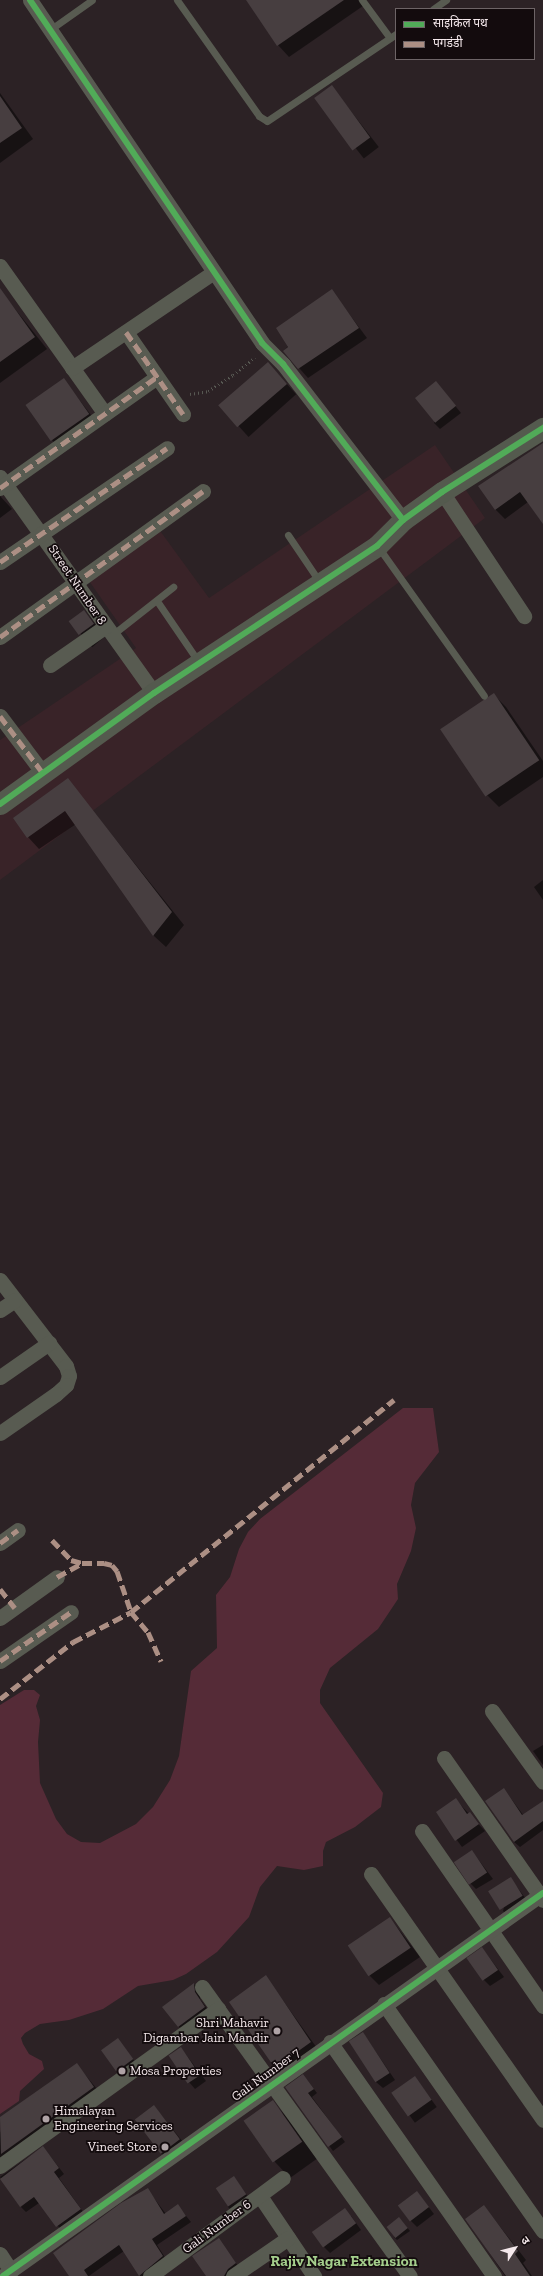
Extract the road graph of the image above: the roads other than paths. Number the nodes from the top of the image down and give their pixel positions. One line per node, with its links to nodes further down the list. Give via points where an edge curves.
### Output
1 (30, 0): 7 (street)
2 (92, 0): 7 (lane)
3 (177, 0): 8 (lane, via 259,116 267,121)
4 (362, 0): 8 (lane)
5 (446, 0): 6 (lane)
6 (434, 8)
7 (50, 29): 10 (street)
8 (393, 36)
9 (0, 266): 12 (street)
10 (214, 272): 11 (street); 21 (street, via 262,343 283,364)
11 (126, 332): 12 (street); 13 (street)
12 (72, 368): 14 (street)
13 (157, 377): 14 (street); 15 (street)
14 (105, 414): 18 (street)
15 (183, 414)
16 (543, 428): 20 (street)
17 (167, 448): 22 (street, via 101,495)
18 (2, 483): 22 (street, Street Number 8)
19 (203, 490): 26 (street)
20 (442, 492): 21 (street); 30 (street)
21 (403, 520): 24 (street)
22 (41, 533): 25 (street); 26 (street, Street Number 8)
23 (288, 535): 27 (lane)
24 (377, 546): 27 (street); 36 (lane)
25 (0, 562)
26 (75, 582): 31 (street, Street Number 8); 32 (street)
27 (321, 583): 33 (street)
28 (173, 587): 29 (lane)
29 (157, 601): 31 (lane); 33 (lane)
30 (524, 616)
31 (109, 631): 34 (street); 35 (street, Street Number 8)
32 (0, 637)
33 (199, 663): 35 (street)
34 (50, 666)
35 (154, 693): 38 (street)
36 (484, 696)
37 (0, 716): 38 (street)
38 (43, 773): 39 (street)
39 (0, 804)
40 (0, 1280): 41 (street)
41 (15, 1300): 42 (street); 43 (street)
42 (0, 1310)
43 (49, 1343): 44 (street); 45 (street, via 66,1366 69,1376 66,1385)
44 (0, 1377)
45 (0, 1433)
46 (18, 1530): 47 (street)
47 (0, 1543)
48 (57, 1577): 50 (street)
49 (71, 1612): 51 (street)
50 (0, 1618)
51 (0, 1661)
52 (492, 1711): 54 (street)
53 (444, 1758): 57 (street)
54 (543, 1782)
55 (422, 1831): 58 (street)
56 (371, 1874): 59 (street)
57 (542, 1896): 58 (street, Gali Number 7)
58 (489, 1931): 59 (street, Gali Number 7); 62 (street)
59 (437, 1967): 61 (street, Gali Number 7); 66 (street)
60 (202, 1987): 63 (street)
61 (384, 2004): 64 (street, Gali Number 7); 70 (street)
62 (543, 2006)
63 (218, 2009): 65 (street); 67 (street)
64 (330, 2042): 65 (street, Gali Number 7); 78 (street)
65 (273, 2084): 73 (street, Gali Number 7); 77 (street)
66 (543, 2120)
67 (0, 2166)
68 (283, 2178): 69 (street, Gali Number 6)
69 (260, 2196): 71 (street); 74 (street, Gali Number 6)
70 (543, 2231)
71 (288, 2238): 75 (street); 76 (street)
72 (0, 2254): 73 (street)
73 (7, 2273)
74 (150, 2276)
75 (233, 2276)
76 (314, 2276)
77 (410, 2276)
78 (494, 2276)

